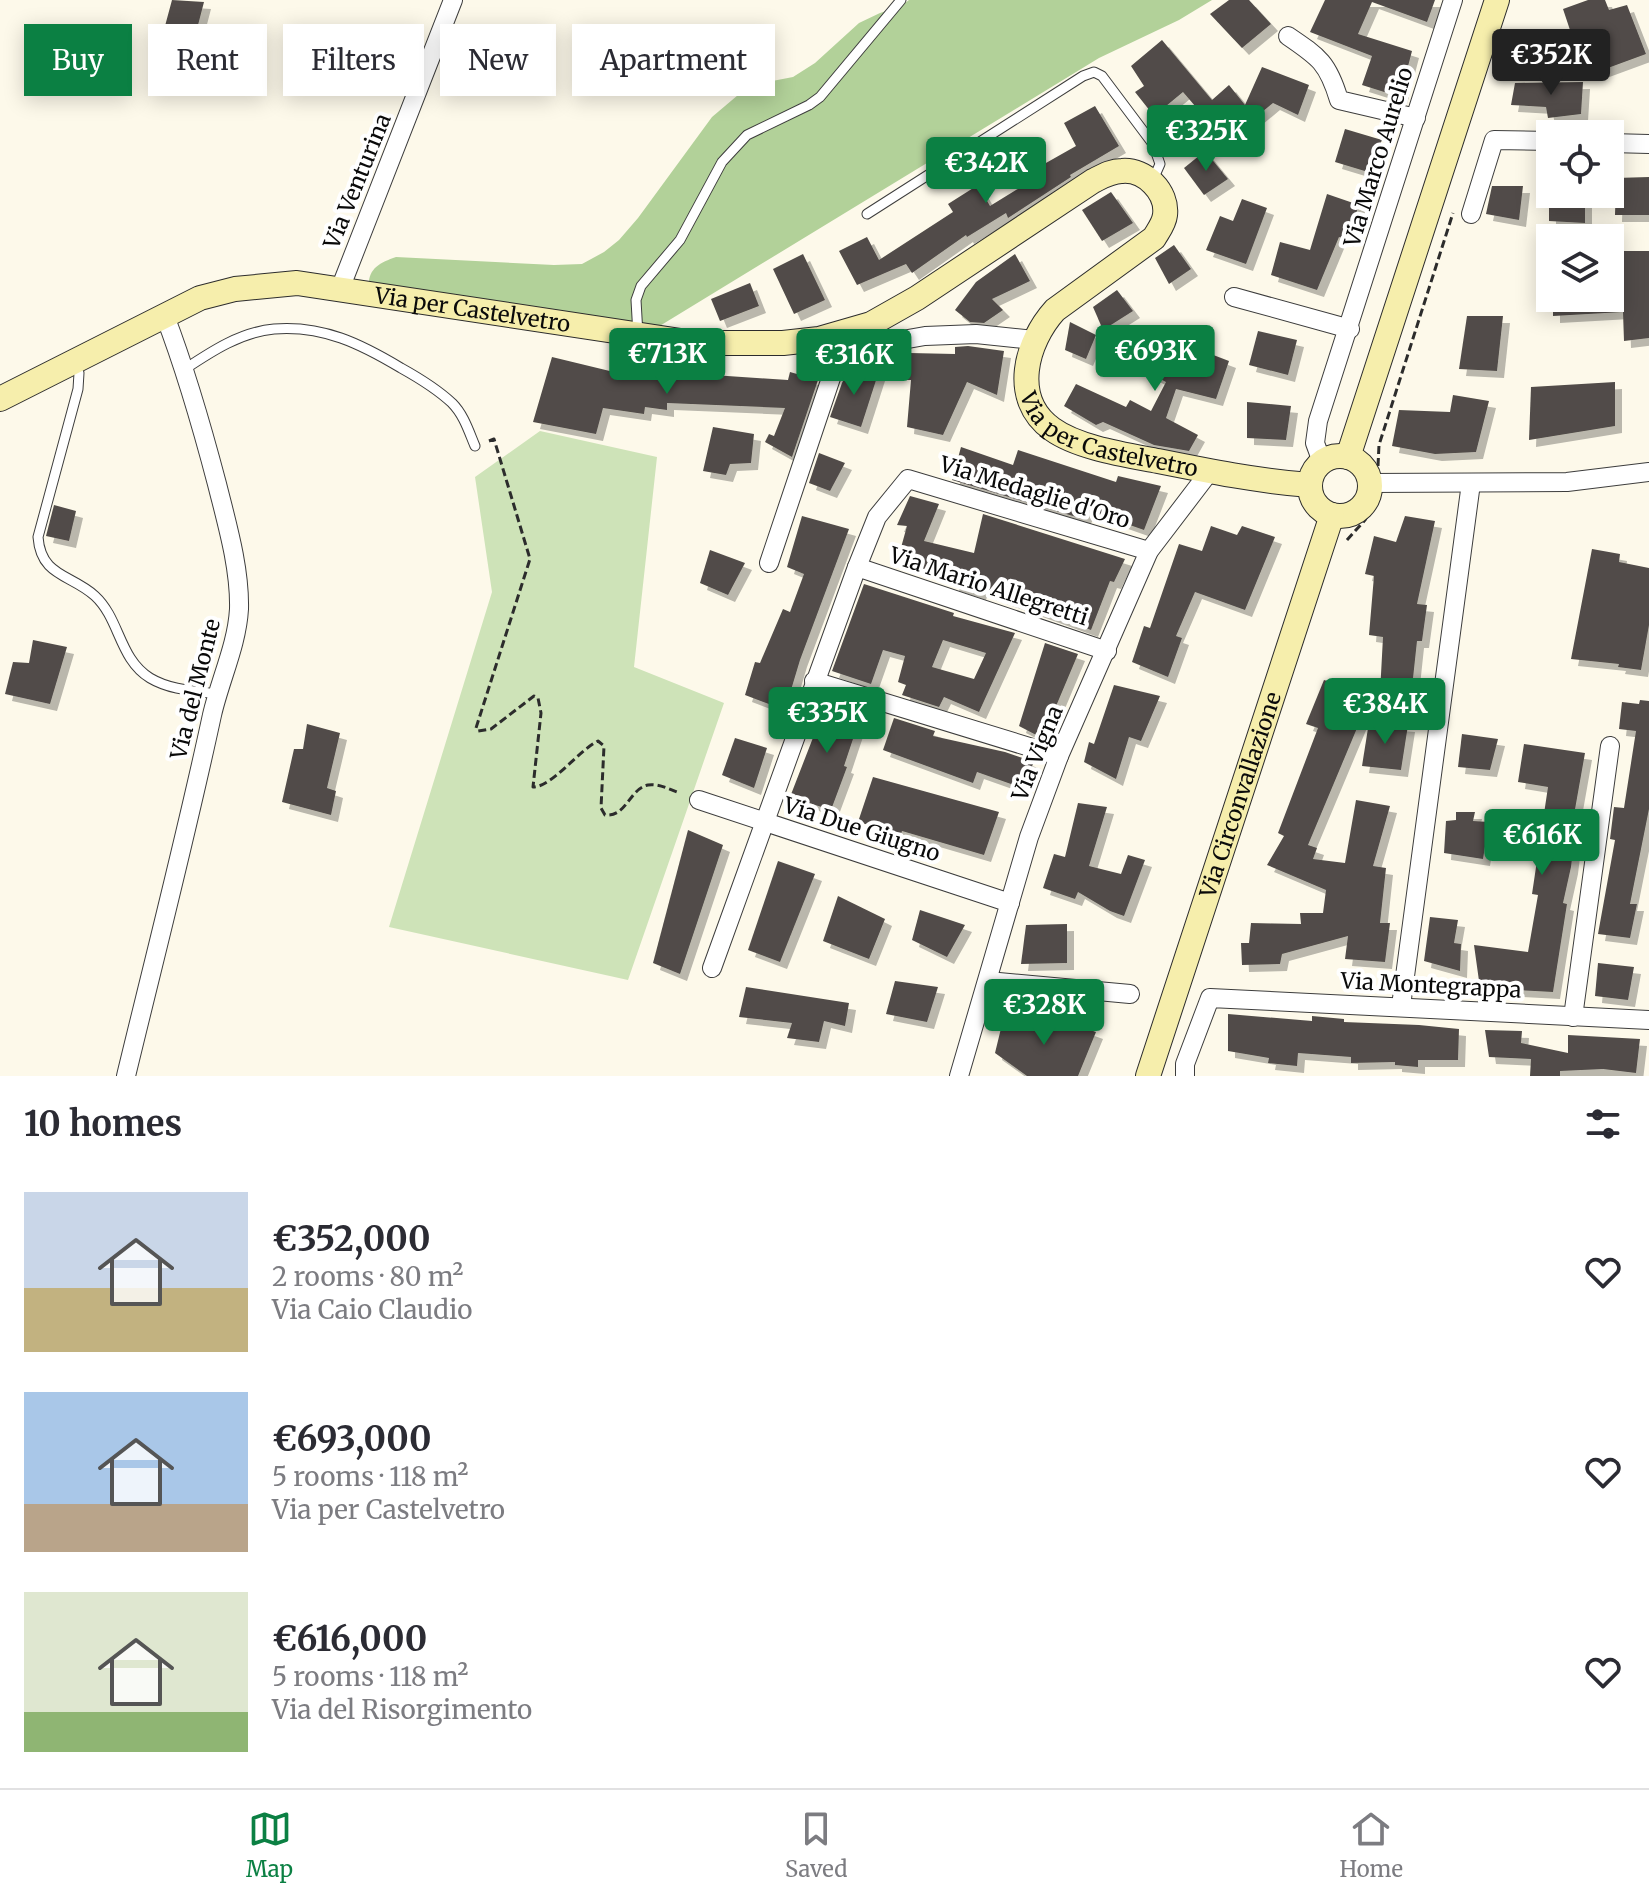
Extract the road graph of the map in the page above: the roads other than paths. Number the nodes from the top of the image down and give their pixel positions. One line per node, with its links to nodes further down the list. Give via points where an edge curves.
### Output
1 (453, 0): 13 (street, Via Venturina)
2 (901, 0): 17 (lane, via 820,97 747,135 722,162 680,240 641,286 636,300)
3 (1453, 0): 6 (street, Via Marco Aurelio)
4 (1497, 0): 23 (street)
5 (1288, 36): 6 (street, via 1318,56 1332,75 1339,100)
6 (1416, 118): 16 (street, Via Marco Aurelio)
7 (1536, 141): 11 (street, via 1494,140)
8 (1624, 143): 9 (street)
9 (1649, 144)
10 (1152, 182): 12 (lane, via 1160,164 1153,144 1094,72); 17 (street, Via per Castelvetro, via 1125,170 1093,181 871,324 783,343 694,343); 18 (street, Via per Castelvetro, via 1165,214 1154,238 1055,310)
11 (1463, 211)
12 (867, 214)
13 (340, 289): 15 (street, Via per Castelvetro, via 297,283 235,289 200,298); 17 (street, Via per Castelvetro)
14 (1234, 297): 16 (street)
15 (165, 316): 19 (street, Via per Castelvetro); 20 (street, Via del Monte)
16 (1350, 329): 24 (street, Via Marco Aurelio, via 1318,421 1315,443)
17 (638, 335)
18 (1034, 340): 25 (street, Via per Castelvetro, via 1026,365 1027,387 1041,419 1054,431 1116,452); 32 (street, via 976,334 907,338 837,367)
19 (74, 361): 21 (street, Via per Castelvetro); 36 (lane, via 80,379 38,537 42,555 52,570 97,597 138,669 168,686)
20 (185, 369): 22 (lane, via 218,347 273,329 338,335 430,385 454,405); 36 (street, Via del Monte, via 227,522 238,585 234,638)
21 (0, 399)
22 (475, 446)
23 (1348, 457): 24 (street); 27 (street)
24 (1322, 462): 29 (street)
25 (1210, 471): 29 (street, Via per Castelvetro); 31 (street, Via Vigna)
26 (1649, 472): 28 (street, via 1567,482)
27 (1374, 478): 28 (street); 30 (street, via 1359,509)
28 (1471, 483): 45 (street)
29 (1310, 485): 30 (street, via 1315,504)
30 (1332, 515): 50 (street, Via Circonvallazione)
31 (1149, 551): 33 (street, Via Medaglie d'Oro, via 908,479 877,517); 34 (street, Via Vigna)
32 (769, 563)
33 (857, 567): 34 (street, Via Mario Allegretti); 35 (street)
34 (1107, 651): 38 (street, Via Vigna)
35 (814, 681): 38 (street); 40 (street)
36 (217, 694): 48 (street, Via del Monte)
37 (1610, 746): 46 (street)
38 (1059, 756): 41 (street, Via Vigna)
39 (699, 800): 40 (street, Via Due Giugno)
40 (763, 821): 41 (street, Via Due Giugno); 42 (street)
41 (1010, 903): 43 (street, Via Vigna)
42 (712, 968)
43 (988, 981): 44 (street); 49 (street, Via Vigna)
44 (1130, 994)
45 (1401, 1006): 46 (street, Via Montegrappa); 51 (street, Via Montegrappa, via 1210,998)
46 (1573, 1017): 47 (street, Via Montegrappa)
47 (1649, 1020)
48 (126, 1076)
49 (959, 1076)
50 (1148, 1076)
51 (1185, 1076)

